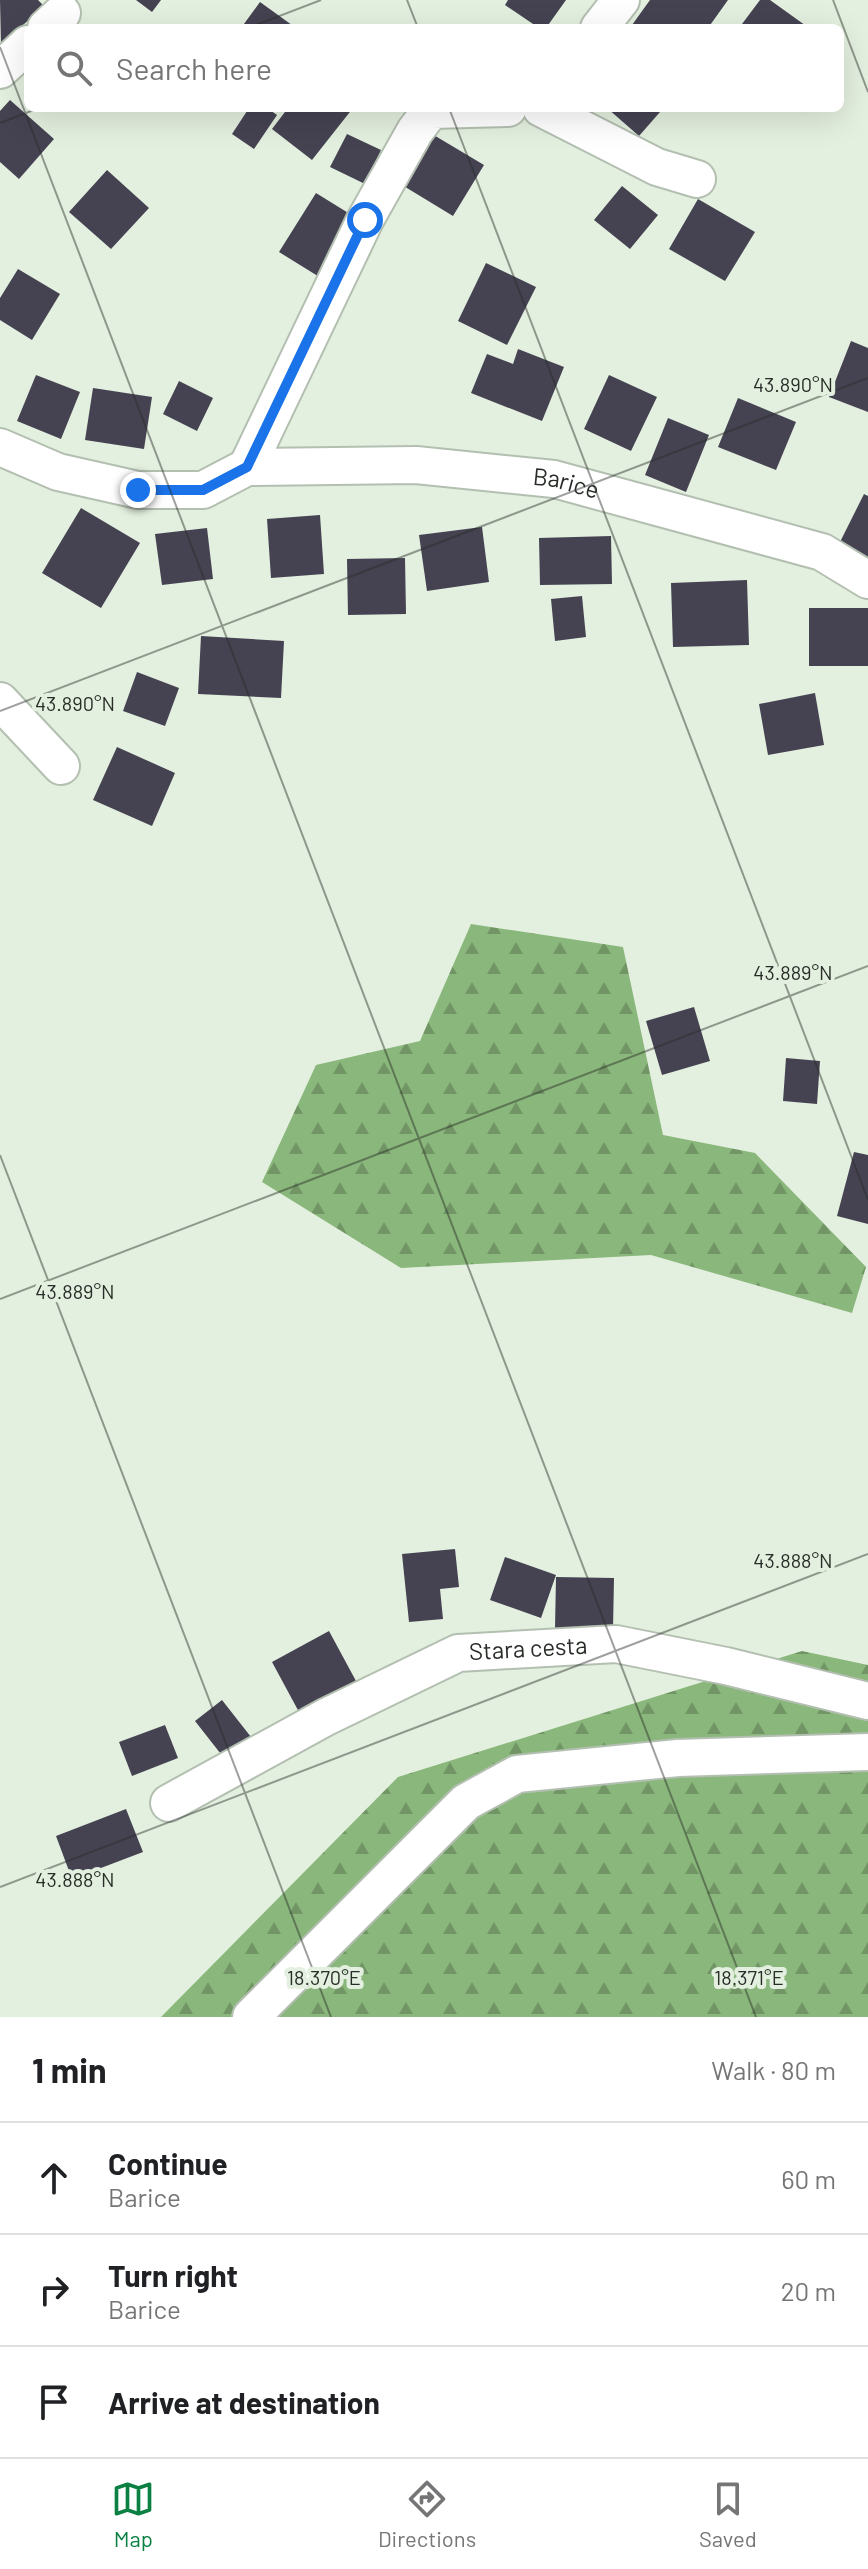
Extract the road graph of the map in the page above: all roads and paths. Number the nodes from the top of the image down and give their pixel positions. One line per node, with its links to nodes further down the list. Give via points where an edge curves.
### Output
1 (621, 0): 2 (street)
2 (602, 24)
3 (24, 48): 4 (street)
4 (0, 70)
5 (429, 112): 9 (street, via 365,220)
6 (549, 112): 7 (street, via 657,167)
7 (697, 179)
8 (0, 447): 9 (street, Barice, via 58,472 138,490 203,490)
9 (247, 467): 10 (street, Barice, via 416,465 554,479 822,552)
10 (868, 580)
11 (0, 701): 12 (street)
12 (61, 766)
13 (868, 1701): 15 (street, Stara cesta, via 616,1644 458,1653 326,1717)
14 (868, 1752): 16 (street, via 678,1758 517,1774 466,1802)
15 (169, 1803)
16 (251, 2017)

